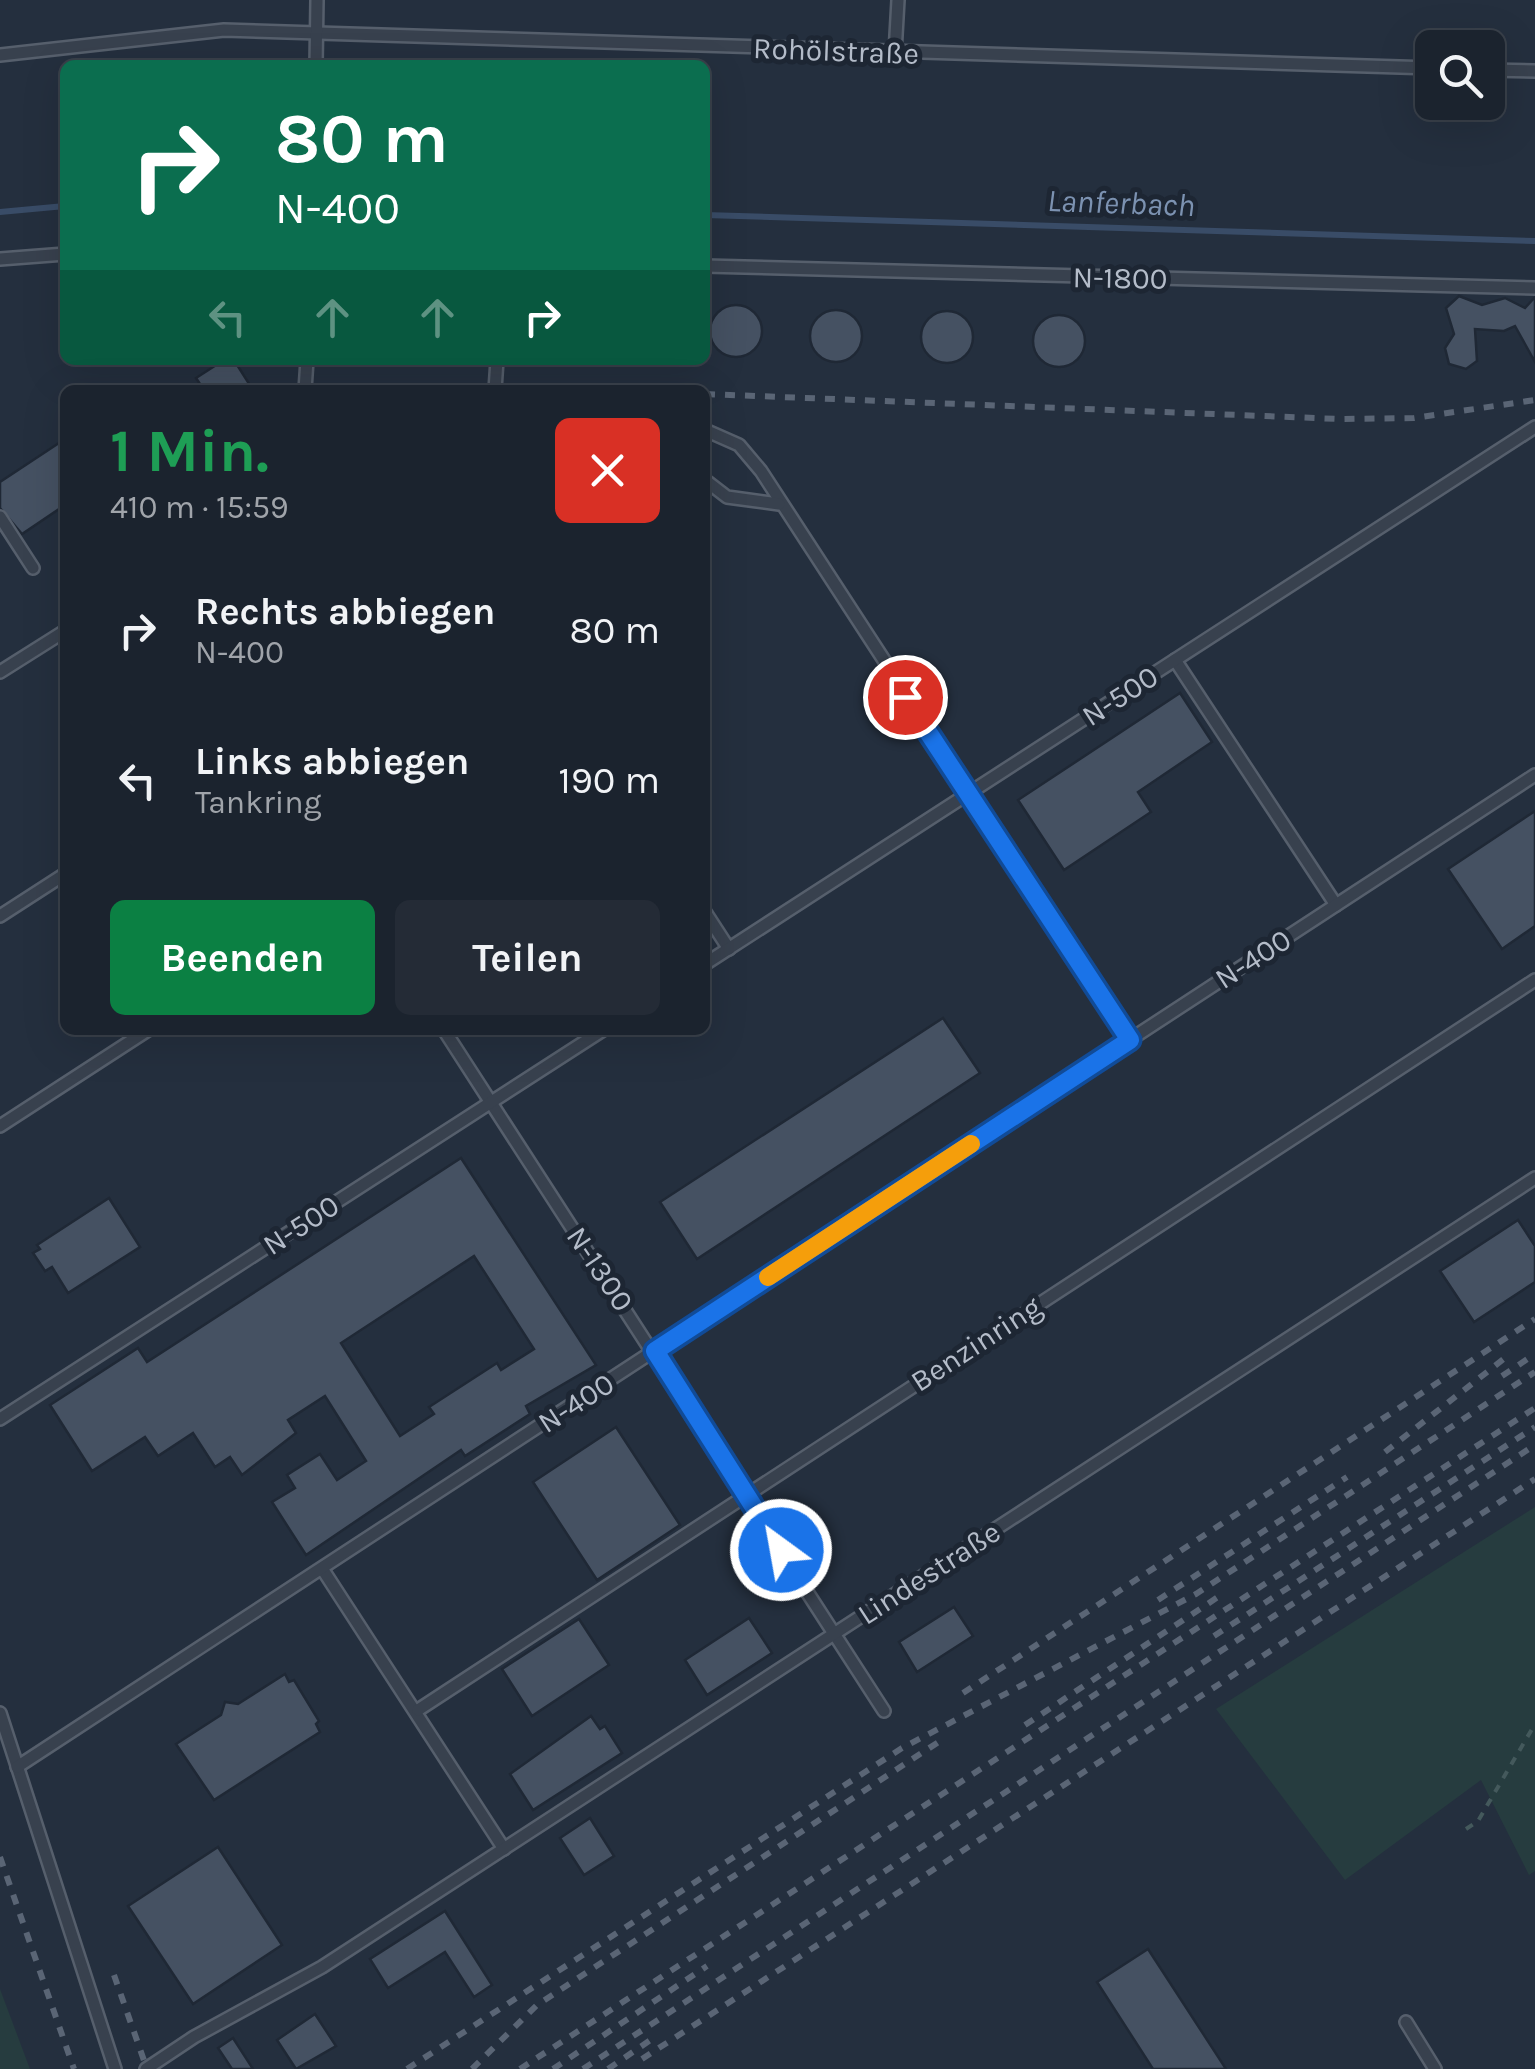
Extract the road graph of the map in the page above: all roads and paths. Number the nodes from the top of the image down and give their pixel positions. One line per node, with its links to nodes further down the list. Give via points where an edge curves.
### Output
1 (317, 0): 3 (lane)
2 (898, 0): 4 (lane)
3 (316, 34): 4 (lane, Rohölstraße); 5 (lane, Rohölstraße, via 224,30); 6 (lane)
4 (896, 53): 7 (lane, Rohölstraße)
5 (0, 55)
6 (316, 60)
7 (1415, 68)
8 (1505, 70): 9 (lane)
9 (1535, 71)
10 (60, 254): 11 (lane)
11 (0, 259)
12 (710, 266): 13 (lane, N-1800)
13 (1535, 288)
14 (1535, 428): 21 (lane, N-500)
15 (710, 432): 17 (lane, via 739,444)
16 (710, 484): 17 (lane, via 727,496)
17 (779, 504): 24 (lane)
18 (0, 517): 19 (lane)
19 (33, 568)
20 (60, 633): 22 (lane)
21 (1175, 660): 24 (lane, N-500); 26 (lane)
22 (0, 672)
23 (1535, 775): 26 (lane, N-400)
24 (968, 794): 29 (lane, N-500); 35 (lane)
25 (60, 877): 27 (lane)
26 (1336, 905): 35 (lane, N-400)
27 (0, 916)
28 (710, 920): 29 (lane)
29 (728, 949): 30 (lane, N-500)
30 (710, 961)
31 (1535, 980): 42 (lane, Benzinring)
32 (140, 1035): 38 (lane)
33 (447, 1035): 36 (lane, N-1300)
34 (594, 1035): 36 (lane, N-500)
35 (1130, 1040): 40 (lane, N-400)
36 (490, 1102): 40 (lane, N-1300); 41 (lane, N-500)
37 (0, 1105): 38 (lane)
38 (5, 1123)
39 (1535, 1178): 44 (lane, Lindestraße)
40 (655, 1351): 42 (lane, N-1300); 43 (lane, N-400)
41 (0, 1419)
42 (746, 1494): 44 (lane, N-1300); 45 (lane, Benzinring)
43 (324, 1570): 45 (lane); 49 (lane, N-400)
44 (835, 1635): 46 (lane, N-1300); 51 (lane, Lindestraße)
45 (418, 1710): 51 (lane)
46 (884, 1711)
47 (0, 1713): 49 (lane)
48 (1535, 1724): 50 (path, via 1478,1821)
49 (17, 1767): 53 (lane)
50 (1466, 1829)
51 (504, 1849): 54 (lane, Lindestraße, via 322,1967)
52 (1406, 2022): 55 (lane)
53 (115, 2069)
54 (146, 2069)
55 (1435, 2069)

